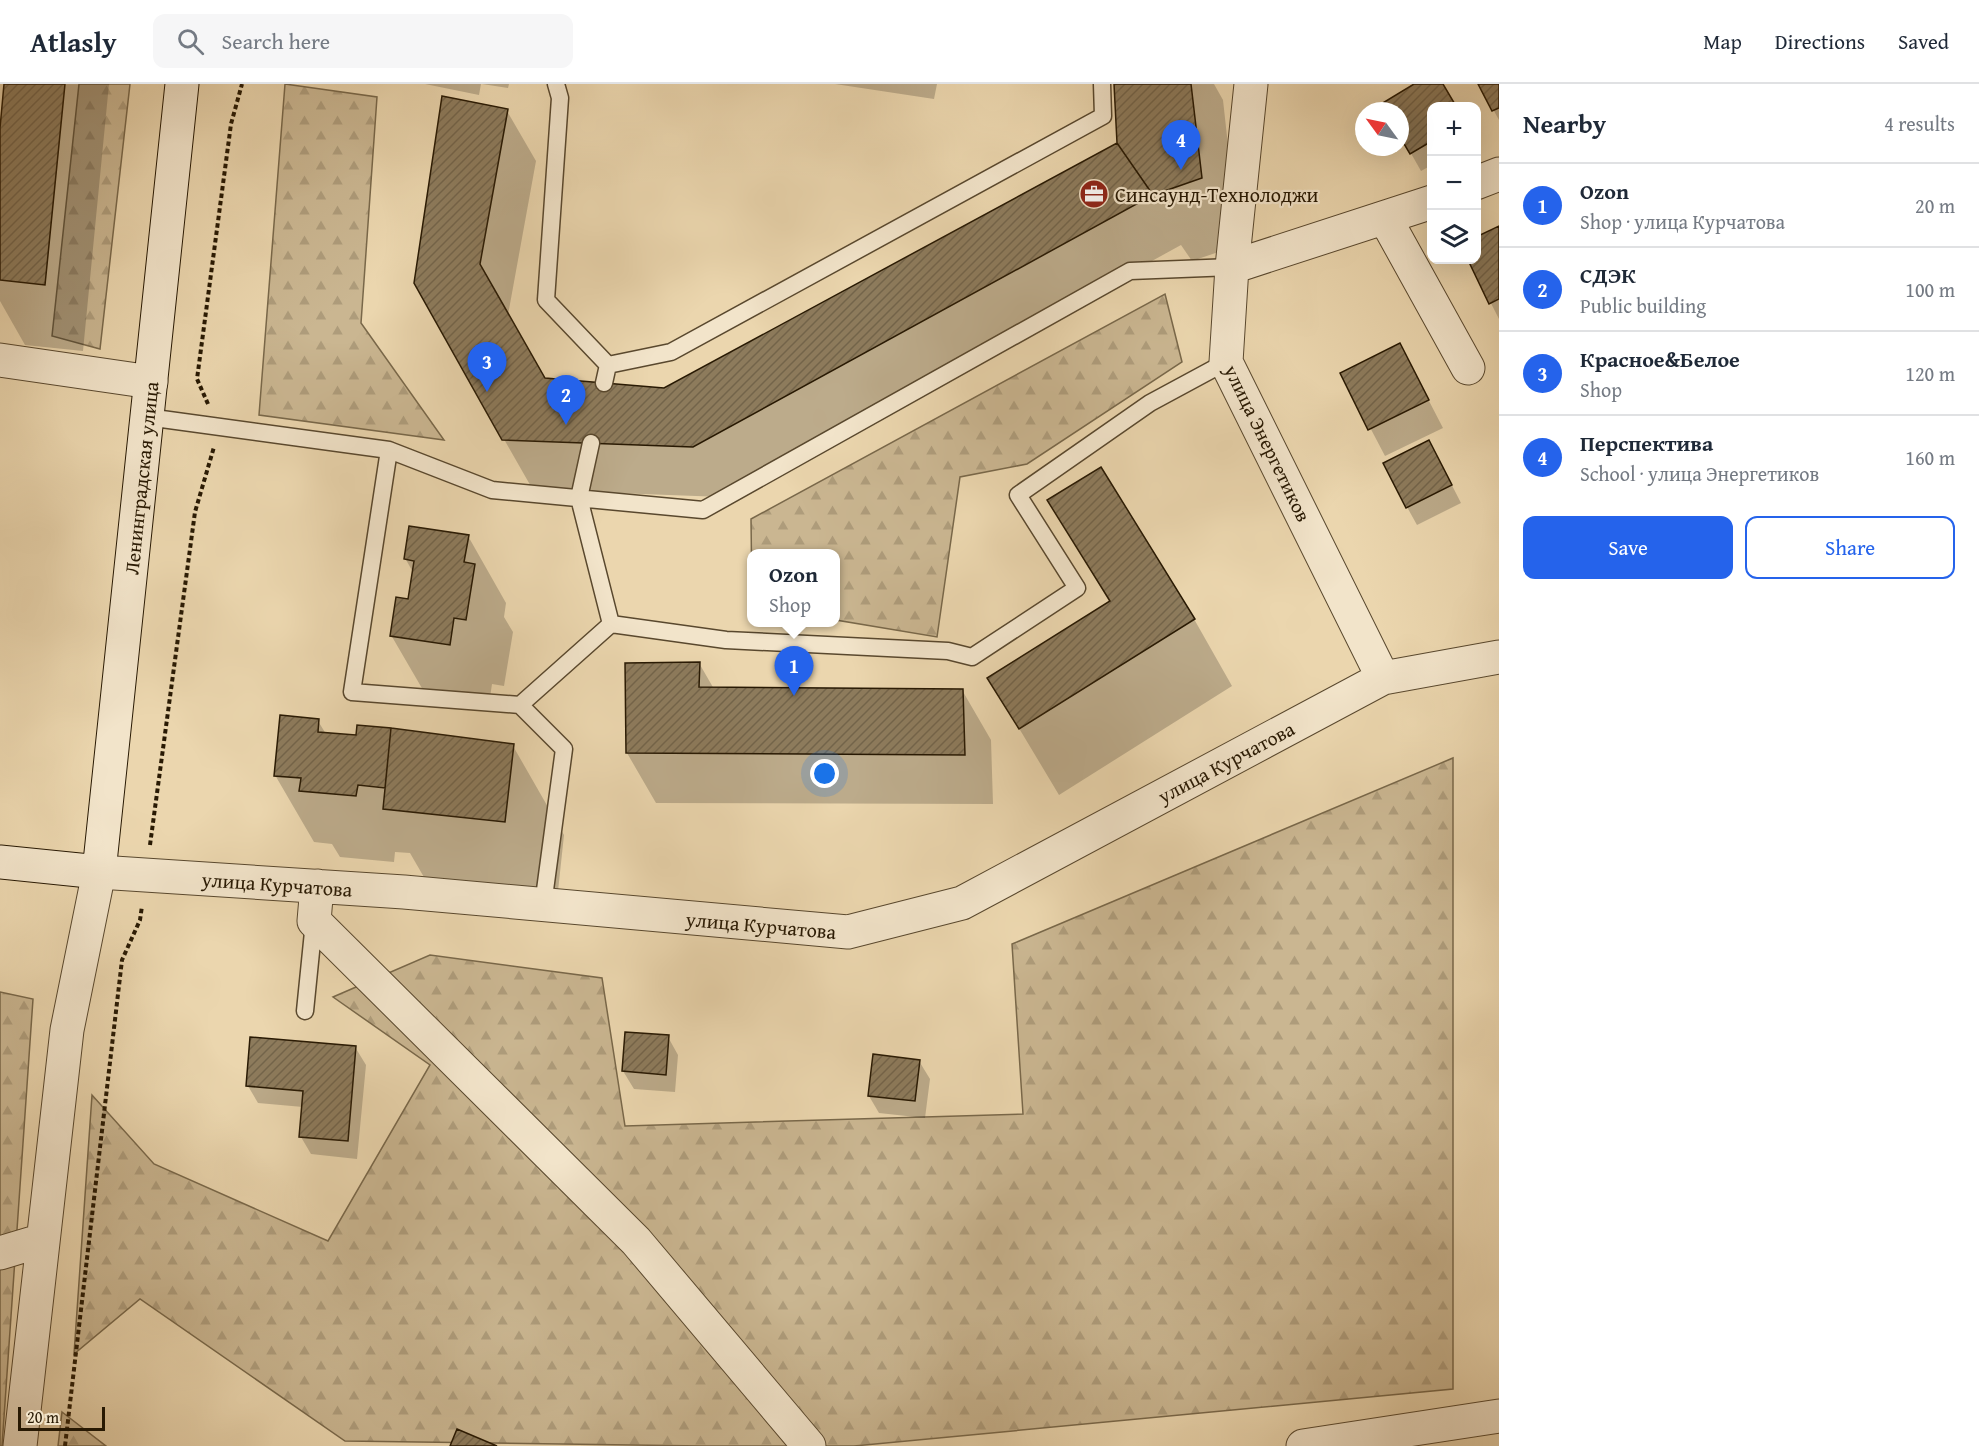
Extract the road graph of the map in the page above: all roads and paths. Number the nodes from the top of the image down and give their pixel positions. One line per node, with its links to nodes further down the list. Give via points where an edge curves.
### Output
1 (182, 84): 15 (street, Ленинградская улица)
2 (242, 84): 18 (path, via 231,123 197,379)
3 (556, 84): 13 (lane, via 560,98 546,300)
4 (1102, 84): 13 (lane, via 1103,116 671,352)
5 (1251, 84): 10 (street, улица Энергетиков)
6 (1499, 174): 7 (street)
7 (1481, 181)
8 (1427, 203): 9 (street)
9 (1385, 218): 10 (street); 14 (street)
10 (1232, 267): 12 (street, улица Энергетиков); 21 (lane, via 1130,271 703,510)
11 (0, 360): 15 (street)
12 (1226, 362): 22 (lane, via 1150,403 1018,495 1077,588 972,657 948,651 726,640); 24 (street, улица Энергетиков)
13 (608, 365): 16 (lane)
14 (1468, 368)
15 (151, 382): 17 (street, Ленинградская улица)
16 (604, 383)
17 (147, 417): 18 (lane); 27 (street, Ленинградская улица)
18 (219, 427): 20 (lane); 28 (path, via 195,512)
19 (591, 443): 21 (lane)
20 (389, 450): 21 (lane, via 492,490); 25 (lane, via 352,692)
21 (579, 498): 22 (lane)
22 (611, 624): 25 (lane)
23 (1499, 657): 24 (street, улица Курчатова)
24 (1383, 678): 30 (street, улица Курчатова, via 962,903 848,932)
25 (520, 705): 30 (lane, via 564,749)
26 (0, 862): 27 (street, улица Курчатова)
27 (99, 872): 28 (street, улица Курчатова); 33 (street, Ленинградская улица, via 67,1030)
28 (146, 875): 29 (street, улица Курчатова); 37 (path, via 140,920 122,960)
29 (317, 886): 30 (street, улица Курчатова); 31 (street)
30 (543, 905)
31 (314, 921): 32 (lane); 38 (street, via 636,1241)
32 (305, 1011)
33 (43, 1240): 34 (street); 36 (street, Ленинградская улица)
34 (0, 1253)
35 (1499, 1416): 39 (street)
36 (20, 1446)
37 (64, 1446)
38 (809, 1446)
39 (1303, 1446)

